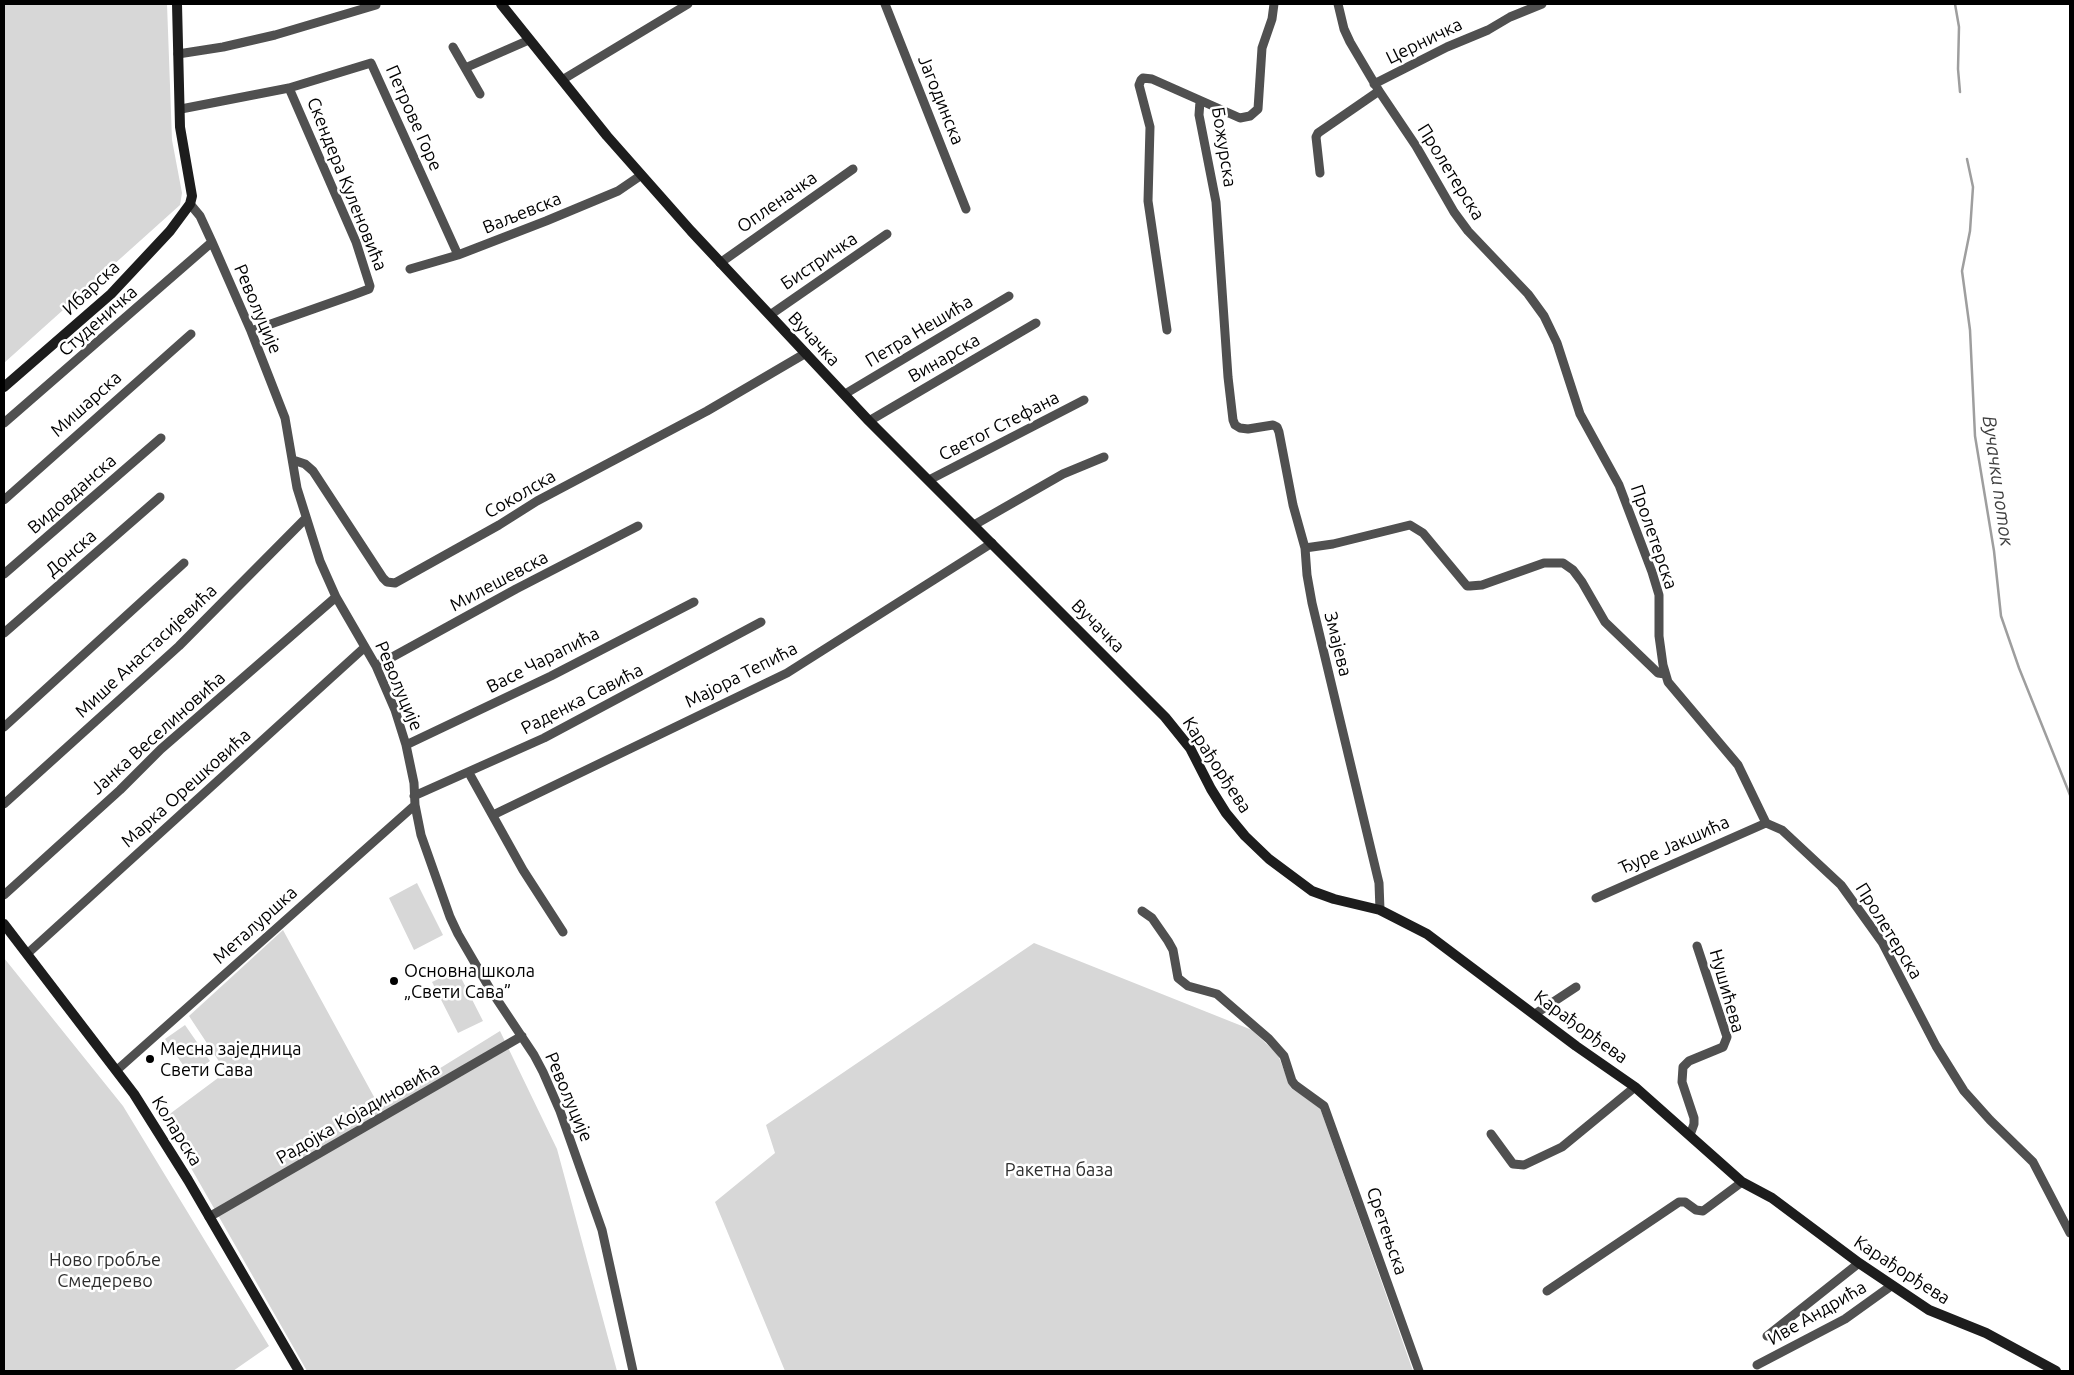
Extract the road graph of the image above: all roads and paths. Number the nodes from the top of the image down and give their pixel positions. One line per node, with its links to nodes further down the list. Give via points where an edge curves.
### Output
1 (177, 4): 11 (street)
2 (688, 4): 13 (street)
3 (885, 4): 23 (street, Јагодинска)
4 (1274, 4): 17 (street, via 1262,48 1258,109 1250,116 1240,118)
5 (1338, 4): 15 (street, Пролетерска, via 1344,29)
6 (1542, 4): 15 (street, Церничка, via 1446,47)
7 (506, 5): 9 (street, Вучачка)
8 (376, 6): 11 (street, via 275,35)
9 (529, 40): 12 (street); 13 (street, Вучачка)
10 (453, 47): 12 (street)
11 (178, 54): 18 (street)
12 (465, 68): 16 (street)
13 (562, 80): 21 (street, Вучачка)
14 (289, 88): 18 (street, Петрове Горе); 26 (street, Петрове Горе, via 371,63); 33 (street, Скендера Куленовића, via 356,242 370,286)
15 (1377, 88): 20 (street, Церничка, via 1318,133); 61 (street, Пролетерска, via 1416,146 1454,212 1544,316 1557,343 1580,414 1619,485 1652,572 1659,595)
16 (480, 94)
17 (1200, 101): 32 (street, Божурска, via 1160,81 1140,80 1150,127 1148,200); 41 (street, Божурска, via 1199,115 1216,202 1228,377)
18 (180, 109): 22 (street, via 183,153 192,196)
19 (854, 169): 27 (street, Опленачка)
20 (1320, 173)
21 (640, 176): 26 (street, Ваљевска, via 618,191); 27 (street, Вучачка)
22 (190, 204): 25 (street, Револуције, via 200,216); 36 (street, Ибарска, via 170,231 111,294)
23 (966, 209)
24 (887, 234): 30 (street, Бистричка)
25 (212, 242): 33 (street, Револуције); 40 (street, Студеничка)
26 (458, 255): 28 (street, Ваљевска)
27 (720, 262): 30 (street, Вучачка)
28 (410, 269)
29 (1009, 296): 37 (street, Петра Нешића)
30 (770, 315): 35 (street, Вучачка)
31 (1036, 323): 39 (street, Винарска)
32 (1167, 330)
33 (251, 331): 44 (street, Револуције, via 285,418)
34 (191, 334): 47 (street, Мишарска)
35 (806, 353): 37 (street, Вучачка); 44 (street, Соколска, via 715,407 537,502 395,583 383,578 318,478 305,464)
36 (4, 387)
37 (845, 394): 39 (street, Вучачка)
38 (1084, 400): 45 (street, Светог Стефана)
39 (868, 421): 45 (street, Вучачка)
40 (4, 423)
41 (1235, 425): 52 (street, Змајева, via 1244,429 1277,427 1294,512)
42 (161, 438): 54 (street, Видовданска)
43 (1104, 456): 49 (street, via 1063,474)
44 (292, 460): 48 (street, Револуције)
45 (929, 480): 49 (street, Вучачка)
46 (160, 497): 58 (street, Донска)
47 (4, 500)
48 (306, 518): 55 (street, Револуције); 67 (street, Мише Анастасијевића, via 179,646)
49 (974, 524): 51 (street, Вучачка)
50 (638, 526): 60 (street, Милешевска)
51 (992, 543): 62 (street, Вучачка); 68 (street, Мајора Тепића, via 787,673)
52 (1305, 548): 61 (street, via 1410,525 1423,533 1467,586 1482,585 1544,563 1563,563 1582,582 1605,622 1658,673); 72 (street, Змајева, via 1312,603 1377,870)
53 (184, 562): 63 (street)
54 (4, 574)
55 (336, 597): 59 (street, Револуције); 70 (street, Јанка Веселиновића, via 161,749)
56 (694, 602): 64 (street, Васе Чарапића, via 551,676)
57 (761, 622): 65 (street, Раденка Савића, via 544,738)
58 (4, 633)
59 (365, 647): 60 (street, Револуције); 77 (street, Марка Орешковића)
60 (376, 666): 64 (street, Револуције)
61 (1665, 674): 69 (street, Пролетерска, via 1673,689 1738,765)
62 (1125, 676): 72 (street, Карађорђева, via 1178,732 1226,812 1263,853 1312,891)
63 (4, 727)
64 (406, 744): 66 (street, Револуције, via 414,782)
65 (470, 773): 66 (street, Раденка Савића); 68 (street)
66 (414, 801): 80 (street, Револуције, via 433,874 458,934); 81 (street, Металуршка)
67 (4, 804)
68 (493, 815): 75 (street)
69 (1766, 823): 71 (street, Ђуре Јакшића); 87 (street, Пролетерска, via 1782,830 1841,885 1882,942 1936,1046 1964,1091 2033,1162)
70 (4, 895)
71 (1596, 898)
72 (1380, 910): 79 (street, Карађорђева, via 1427,934)
73 (1142, 911): 95 (street, Сретењска, via 1152,918 1173,950 1178,978 1188,986 1217,994 1269,1039 1284,1056 1292,1081 1324,1106)
74 (4, 924): 77 (street, Коларска)
75 (563, 932)
76 (1697, 946): 84 (street, Нушићева, via 1727,1037 1723,1047 1689,1061 1683,1067 1682,1082 1694,1118)
77 (27, 954): 81 (street, Коларска)
78 (1576, 987): 79 (street)
79 (1534, 1014): 82 (street, Карађорђева)
80 (522, 1036): 86 (street, Радојка Којадиновића); 94 (street, Револуције, via 544,1072 602,1230)
81 (117, 1070): 86 (street, Коларска)
82 (1635, 1087): 83 (street, via 1562,1147 1524,1165 1513,1164); 84 (street, Карађорђева)
83 (1491, 1134)
84 (1690, 1135): 85 (street, Карађорђева)
85 (1742, 1182): 88 (street, Карађорђева, via 1772,1198); 90 (street, via 1703,1211 1678,1202)
86 (210, 1218): 93 (street, Коларска)
87 (2070, 1233)
88 (1859, 1263): 89 (street, Карађорђева); 91 (street)
89 (1891, 1286): 92 (street, Иве Андрића, via 1845,1319); 96 (street, Карађорђева, via 1929,1310 1986,1333)
90 (1547, 1291)
91 (1767, 1336)
92 (1757, 1366)
93 (298, 1371)
94 (633, 1371)
95 (1419, 1371)
96 (2055, 1371)

